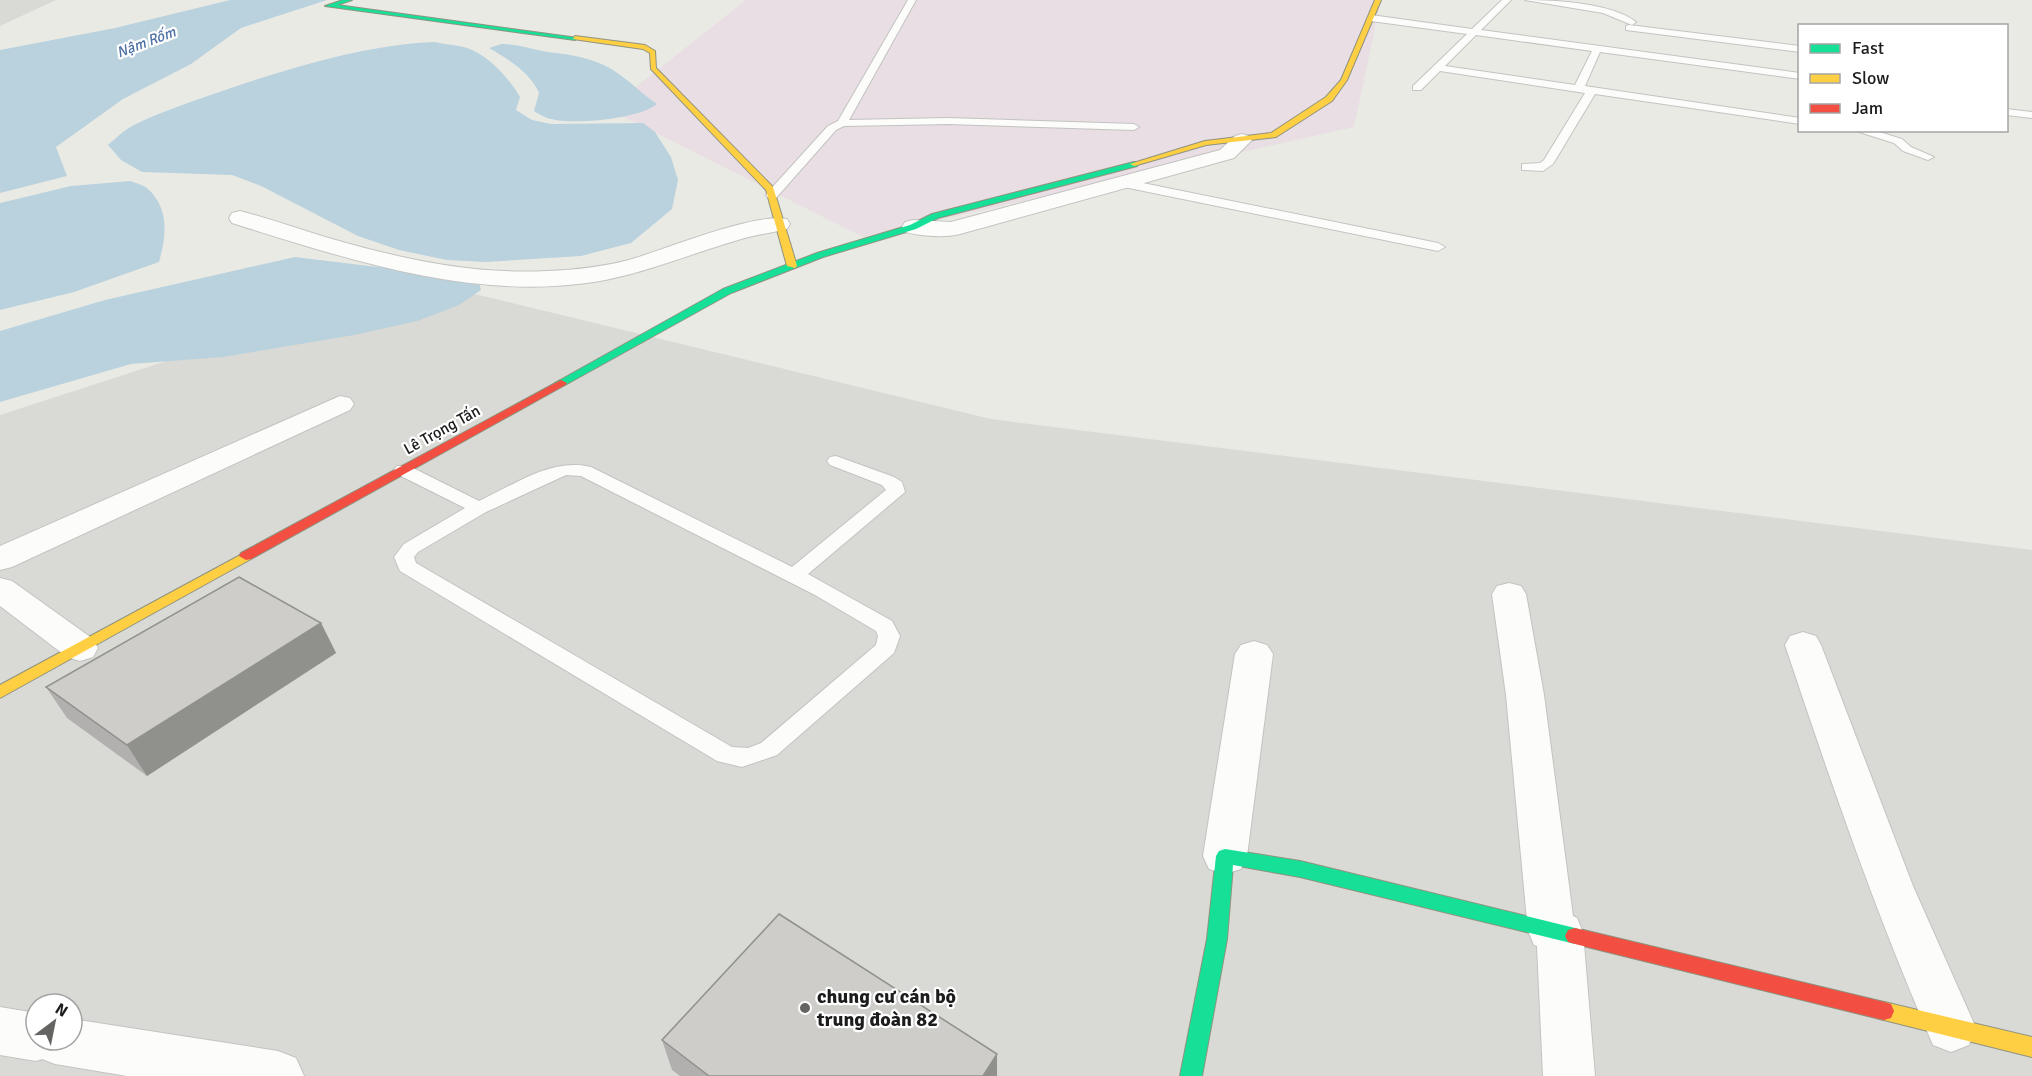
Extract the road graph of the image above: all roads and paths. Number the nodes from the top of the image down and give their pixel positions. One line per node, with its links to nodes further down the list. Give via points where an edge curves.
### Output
1 (349, 0): 29 (street, via 328,6 645,47 653,52 653,68)
2 (912, 0): 21 (lane)
3 (1378, 0): 6 (street, Lê Trọng Tấn)
4 (1507, 0): 8 (lane)
5 (1529, 0): 9 (lane, via 1605,11)
6 (1371, 18): 8 (lane); 25 (street, Lê Trọng Tấn, via 1344,80 1329,99 1273,135)
7 (1743, 31): 10 (lane, via 1732,32)
8 (1474, 32): 11 (lane); 13 (lane)
9 (1627, 33): 10 (lane); 11 (lane); 14 (lane)
10 (1732, 41): 12 (lane)
11 (1597, 49): 16 (lane)
12 (1798, 49)
13 (1438, 68): 15 (lane); 16 (lane)
14 (1798, 76)
15 (1418, 88)
16 (1579, 88): 17 (lane)
17 (1592, 90): 20 (lane); 27 (lane, via 1549,162 1543,167)
18 (2008, 112): 19 (lane)
19 (2032, 116)
20 (1798, 121)
21 (842, 123): 22 (lane, via 948,121); 29 (lane, via 832,128)
22 (1134, 127)
23 (1869, 132): 24 (lane)
24 (1898, 136): 26 (lane, via 1907,149)
25 (1242, 140): 28 (street, via 1227,154); 32 (street, Lê Trọng Tấn, via 1205,143 935,216)
26 (1928, 157)
27 (1526, 167)
28 (1123, 183): 32 (street, via 952,229); 33 (lane)
29 (772, 195): 31 (street)
30 (240, 218): 31 (street, via 417,268 529,280 593,274 749,228)
31 (779, 224): 34 (street)
32 (913, 227): 34 (street, Lê Trọng Tấn)
33 (1438, 247)
34 (792, 266): 37 (street, Lê Trọng Tấn, via 727,291)
35 (340, 404): 39 (street)
36 (836, 461): 40 (lane, via 888,481 896,492)
37 (403, 470): 38 (lane); 44 (street, Lê Trọng Tấn)
38 (479, 508): 40 (lane, via 555,472 585,471); 40 (lane, via 411,548 404,557 406,566 725,755 737,758 769,749 886,648 889,636 884,626)
39 (0, 559)
40 (793, 576)
41 (0, 589): 44 (street)
42 (1509, 594): 48 (street)
43 (1803, 645): 49 (street, via 1908,932)
44 (80, 648): 46 (street, Lê Trọng Tấn)
45 (1254, 654): 47 (street)
46 (0, 692)
47 (1225, 856): 48 (street, via 1300,869); 55 (street, via 1217,950)
48 (1556, 932): 49 (street); 56 (street)
49 (1951, 1028): 53 (street)
50 (0, 1031): 51 (street)
51 (24, 1035)
52 (84, 1045): 54 (street)
53 (2032, 1047)
54 (278, 1076)
55 (1191, 1076)
56 (1569, 1076)

